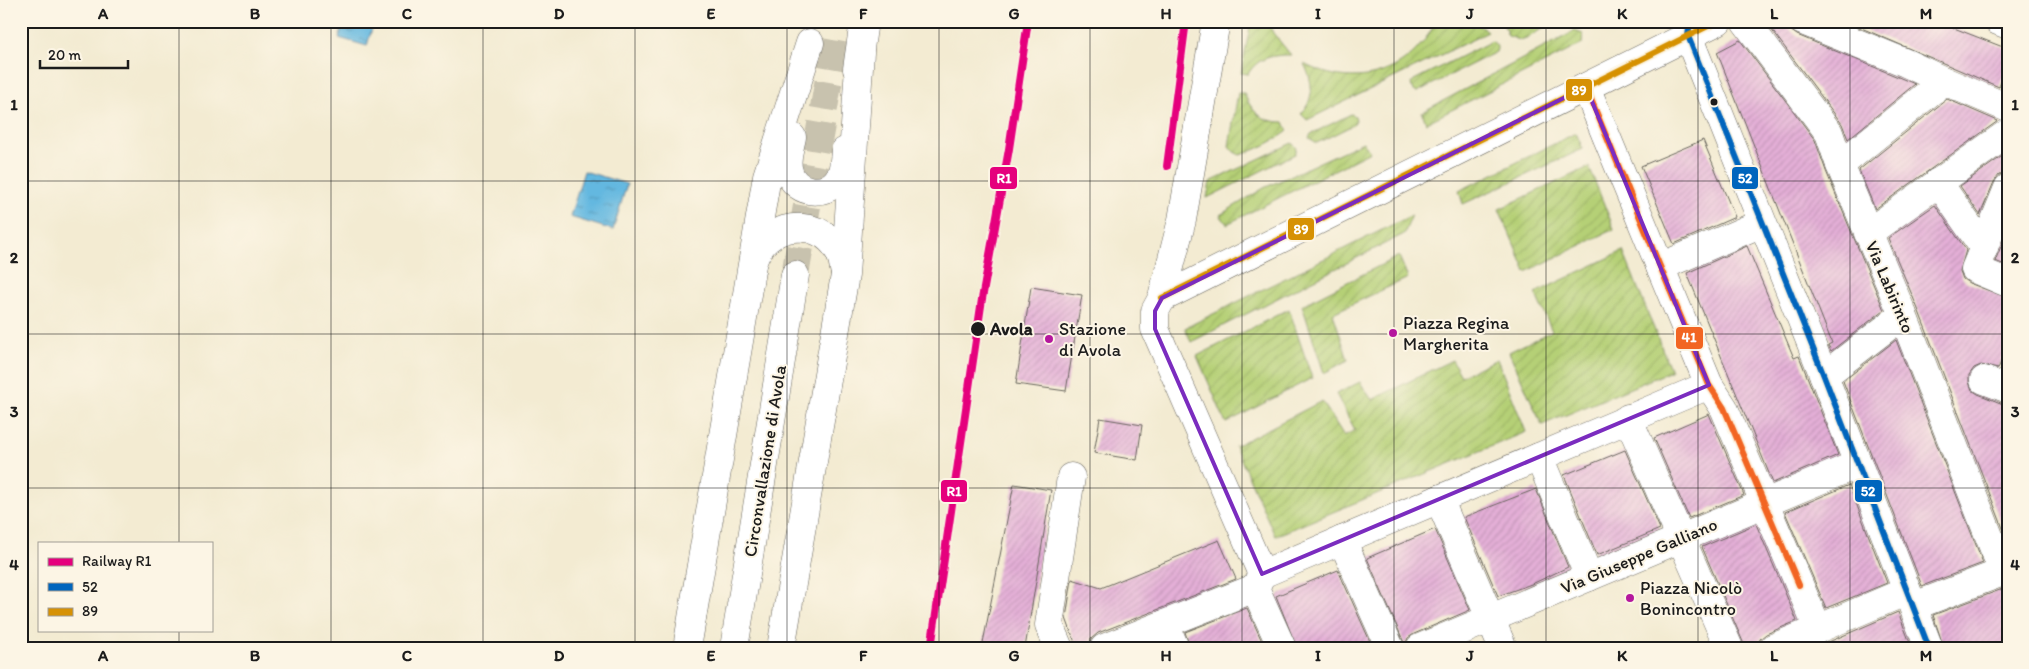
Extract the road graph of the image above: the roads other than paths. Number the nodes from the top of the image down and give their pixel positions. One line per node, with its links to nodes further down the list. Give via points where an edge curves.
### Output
1 (864, 21): 10 (street)
2 (1216, 21): 26 (street, via 1182,220)
3 (1718, 21): 8 (street)
4 (1745, 21): 15 (street, Via Labirinto, via 1829,133)
5 (1803, 21): 11 (street)
6 (1998, 21): 7 (street)
7 (2008, 25)
8 (1689, 29): 12 (street); 18 (street)
9 (812, 32): 10 (street, via 787,158 793,181 807,190 816,192 833,185 843,168); 22 (street, via 768,176)
10 (860, 52): 24 (street)
11 (1944, 81): 13 (street); 15 (street)
12 (1586, 87): 21 (street); 26 (street)
13 (2008, 108)
14 (2008, 133): 16 (street)
15 (1840, 165): 19 (street, Via Labirinto)
16 (1938, 182): 19 (street); 20 (street)
17 (2008, 188): 20 (street)
18 (1762, 223): 21 (street); 28 (street)
19 (1868, 233): 27 (street, Via Labirinto)
20 (1984, 248): 25 (street, via 1975,270)
21 (1670, 263): 29 (street)
22 (750, 269): 24 (street, via 756,252 766,240 778,231 794,227 824,234 836,244 843,258); 45 (street)
23 (796, 275): 46 (street, Circonvallazione di Avola)
24 (845, 275): 47 (street)
25 (2008, 282)
26 (1162, 298): 40 (street, via 1155,311 1155,328)
27 (1903, 315): 28 (street); 38 (street, Via Labirinto)
28 (1824, 376): 32 (street)
29 (1709, 385): 30 (street); 34 (street, via 1724,408)
30 (1628, 418): 31 (street); 36 (street)
31 (1539, 457): 35 (street); 39 (street)
32 (1858, 464): 34 (street, Via Giuseppe Galliano); 41 (street)
33 (1071, 477): 48 (street, via 1049,625)
34 (1765, 503): 36 (street, Via Giuseppe Galliano); 43 (street)
35 (1444, 511): 37 (street); 42 (street)
36 (1681, 538): 39 (street, Via Giuseppe Galliano); 54 (street)
37 (1347, 552): 40 (street); 51 (street)
38 (2005, 571): 41 (street)
39 (1589, 577): 42 (street, Via Giuseppe Galliano)
40 (1260, 588): 44 (street); 50 (street)
41 (1910, 599): 43 (street); 56 (street)
42 (1490, 619): 52 (street, Via Giuseppe Galliano); 53 (street)
43 (1818, 629): 55 (street)
44 (1170, 637): 49 (street)
45 (687, 648)
46 (734, 648)
47 (781, 648)
48 (1059, 648)
49 (1104, 648)
50 (1282, 648)
51 (1390, 648)
52 (1420, 648)
53 (1503, 648)
54 (1729, 648)
55 (1774, 648)
56 (1929, 648)

